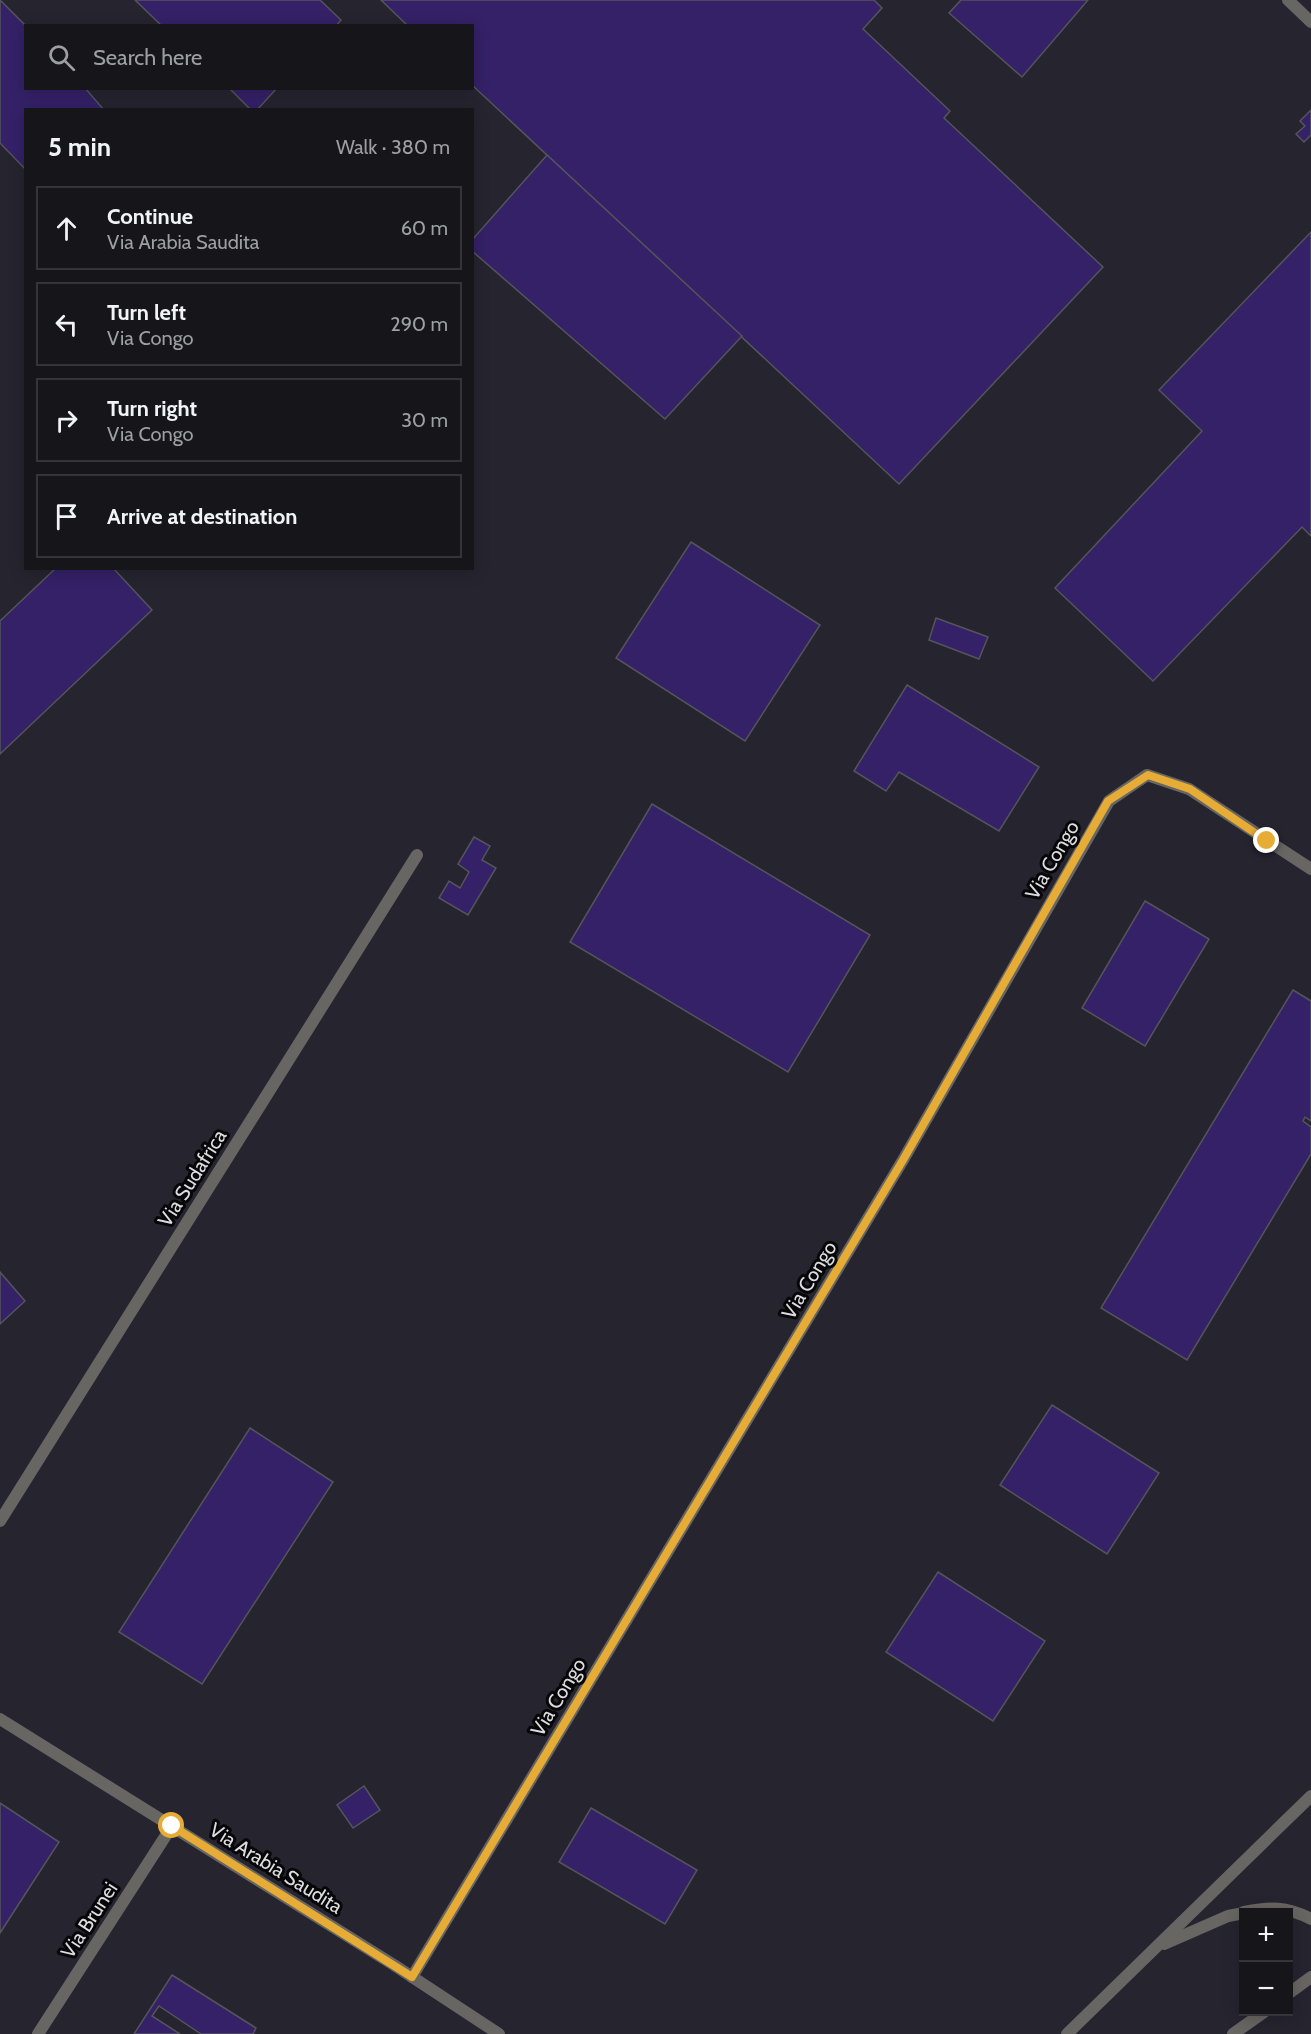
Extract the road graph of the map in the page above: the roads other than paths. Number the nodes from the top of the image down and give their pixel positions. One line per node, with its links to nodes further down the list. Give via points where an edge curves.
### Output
1 (1288, 0): 2 (street)
2 (1311, 22)
3 (417, 855): 5 (street, Via Sudafrica)
4 (1311, 869): 13 (street, Via Congo, via 1190,789 1148,775 1108,801 903,1160)
5 (0, 1521)
6 (0, 1719): 8 (street, Via Arabia Saudita)
7 (1311, 1796): 12 (street)
8 (172, 1826): 13 (street, Via Arabia Saudita); 17 (street, Via Brunei)
9 (1293, 1910): 11 (street)
10 (1239, 1913): 12 (street)
11 (1311, 1919)
12 (1155, 1948): 19 (street)
13 (412, 1977): 18 (street, Via Arabia Saudita)
14 (1311, 1977): 15 (street)
15 (1293, 1990)
16 (1258, 2016): 20 (street)
17 (38, 2034)
18 (499, 2034)
19 (1067, 2034)
20 (1233, 2034)

